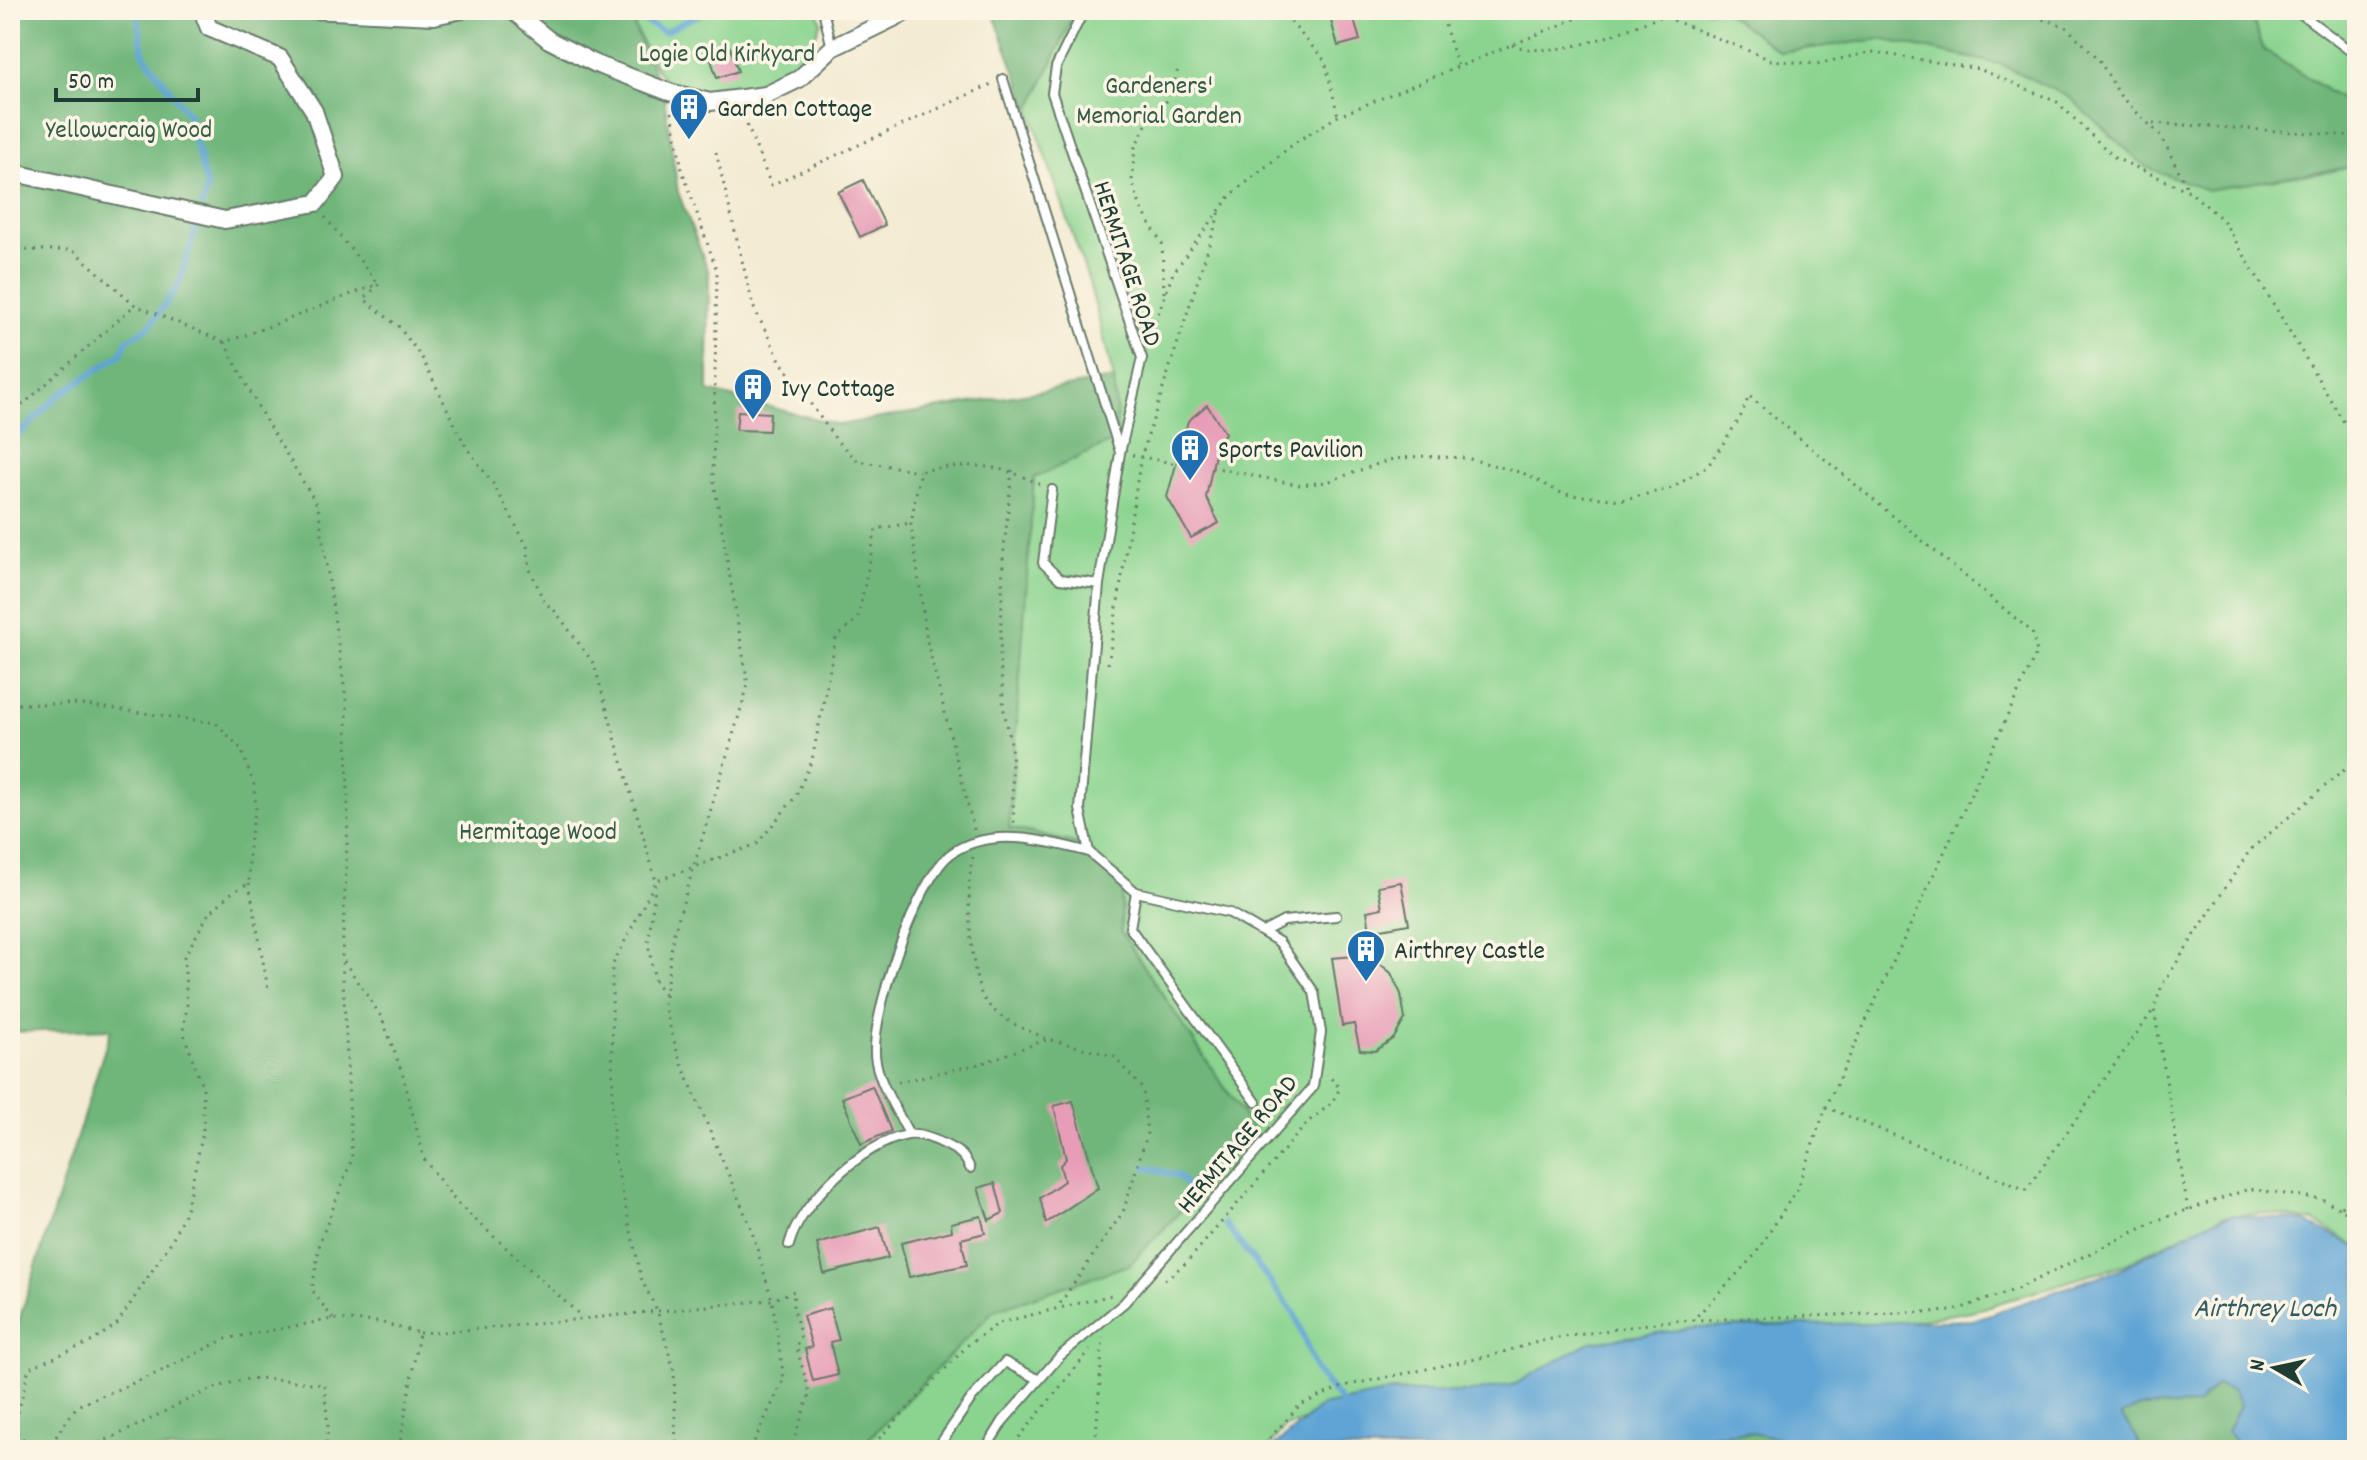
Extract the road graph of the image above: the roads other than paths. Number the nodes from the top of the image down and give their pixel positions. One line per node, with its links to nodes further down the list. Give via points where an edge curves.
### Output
1 (202, 10): 12 (street, via 209,28 280,58 314,111 336,177 316,203 225,220)
2 (312, 10): 3 (street, via 434,16)
3 (462, 10)
4 (512, 10): 9 (street, via 549,40 596,64 710,102 766,95 799,79)
5 (823, 10): 9 (lane)
6 (910, 10): 9 (street)
7 (1084, 10): 13 (lane, HERMITAGE ROAD, via 1056,67 1052,93 1142,358)
8 (2296, 10): 10 (lane)
9 (832, 48)
10 (2357, 56)
11 (1003, 79): 13 (lane)
12 (10, 172)
13 (1120, 453): 15 (lane, HERMITAGE ROAD)
14 (1052, 490): 15 (lane, via 1043,563 1060,579)
15 (1099, 584): 16 (lane, HERMITAGE ROAD, via 1080,809)
16 (1089, 852): 17 (lane, HERMITAGE ROAD); 21 (lane, via 1054,842 977,841 950,853 930,881 890,970 878,1018 875,1060)
17 (1136, 892): 19 (lane, HERMITAGE ROAD, via 1230,913); 20 (lane, via 1130,928)
18 (1336, 916): 19 (lane, via 1284,921)
19 (1263, 932): 24 (lane, HERMITAGE ROAD, via 1279,942 1314,992 1321,1032 1313,1087 1135,1290)
20 (1256, 1102)
21 (909, 1134): 22 (lane, via 963,1154); 23 (lane, via 874,1150 813,1198 794,1226)
22 (970, 1168)
23 (789, 1245)
24 (1039, 1380): 25 (lane, via 1005,1362); 26 (lane, HERMITAGE ROAD)
25 (936, 1450)
26 (985, 1450)

